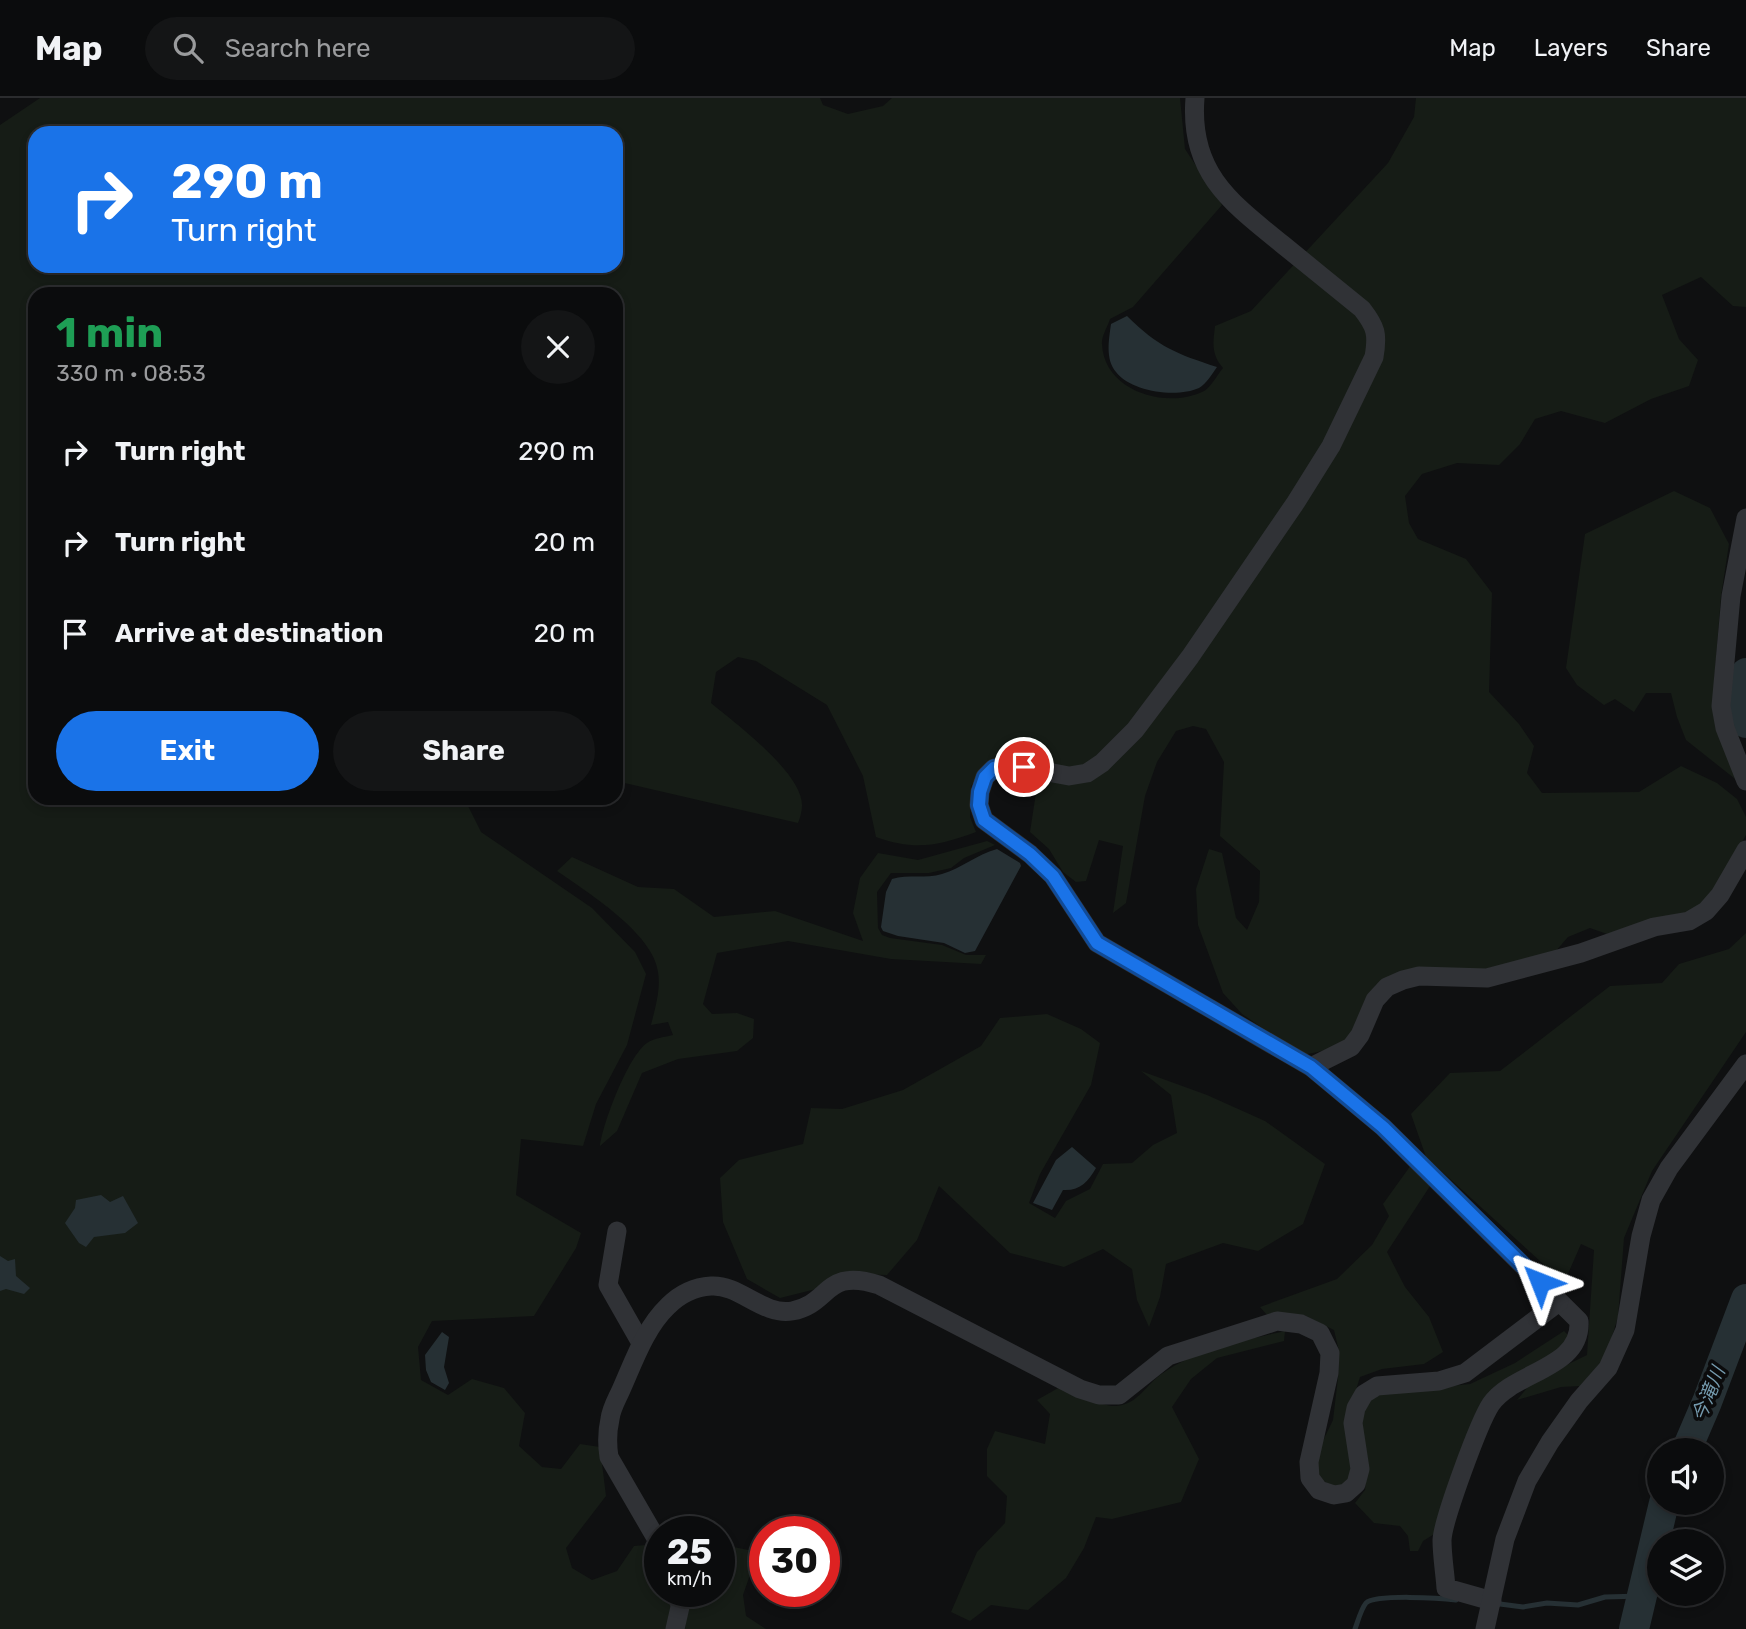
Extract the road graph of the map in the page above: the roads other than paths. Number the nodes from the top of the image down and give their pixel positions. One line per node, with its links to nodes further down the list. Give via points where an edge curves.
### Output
1 (1195, 98): 6 (street, via 1199,145 1218,186 1236,207 1362,309 1374,324 1374,357 1331,446 1296,502 1135,730 1087,773 1069,776 1010,765 994,768 985,777 979,805 984,820 1053,876 1097,943)
2 (1746, 518): 3 (street, via 1731,596 1721,706)
3 (1746, 781)
4 (1746, 850): 6 (street, via 1720,895 1689,921 1654,927 1581,953 1487,978 1419,976 1403,980 1387,987 1375,1000 1351,1047)
5 (1746, 1064): 11 (street, via 1669,1168 1651,1200 1625,1330 1608,1368 1579,1401 1527,1481 1505,1539)
6 (1311, 1067): 8 (street, via 1383,1127)
7 (617, 1231): 9 (street, via 608,1285)
8 (1559, 1302): 9 (street, via 1465,1373 1439,1381 1377,1385 1364,1394 1353,1423 1360,1469 1356,1484 1346,1493 1334,1495 1319,1490 1310,1478 1309,1462 1330,1353 1320,1333 1301,1324 1277,1321 1168,1356 1119,1395 1080,1389 865,1281 842,1281 791,1311 773,1310 714,1286 691,1290 668,1306); 11 (street, via 1578,1321 1577,1339 1569,1353 1503,1391 1491,1405 1442,1538 1446,1588)
9 (641, 1343): 10 (street, via 610,1417 607,1443 609,1457)
10 (644, 1518)
11 (1492, 1601): 14 (street)
12 (680, 1607): 13 (street)
13 (675, 1629)
14 (1485, 1629)

